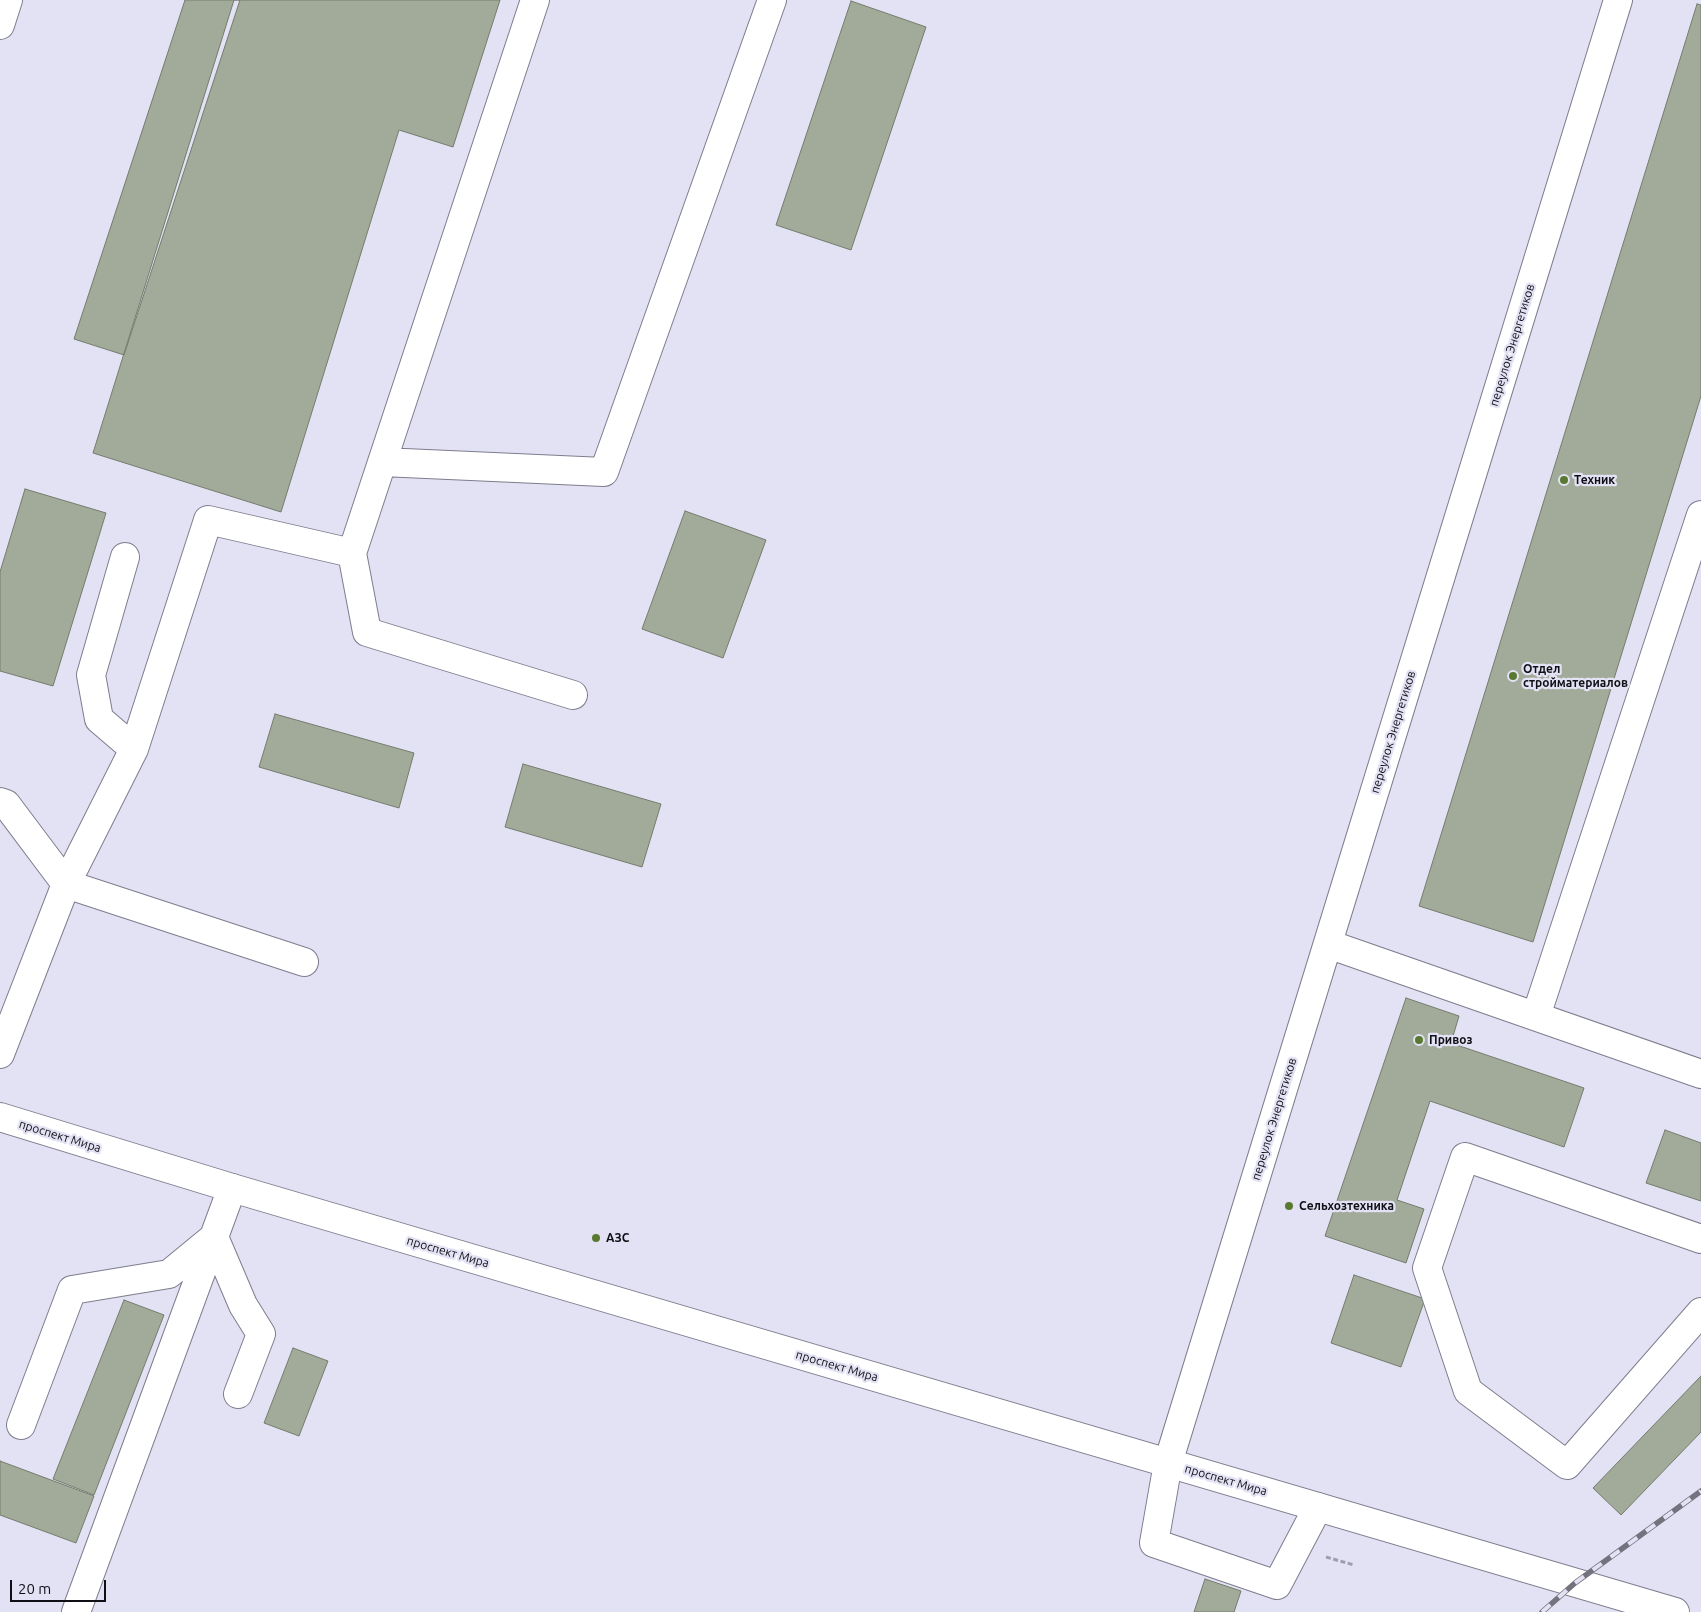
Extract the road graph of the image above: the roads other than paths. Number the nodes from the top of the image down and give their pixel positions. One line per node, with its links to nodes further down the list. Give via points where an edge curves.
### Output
1 (8, 0): 5 (main road)
2 (535, 0): 6 (main road)
3 (772, 0): 6 (main road, via 604,472)
4 (1618, 0): 14 (main road, переулок Энергетиков)
5 (0, 25)
6 (382, 462): 8 (main road)
7 (1701, 515): 16 (main road)
8 (352, 553): 10 (main road, via 368,632); 11 (main road, via 208,520)
9 (125, 557): 11 (main road, via 91,675 99,719)
10 (573, 695)
11 (134, 750): 13 (main road)
12 (0, 802): 13 (main road, via 6,804)
13 (66, 884): 15 (main road); 17 (main road)
14 (1328, 944): 16 (main road); 26 (main road, переулок Энергетиков)
15 (304, 962)
16 (1536, 1016): 18 (main road)
17 (0, 1054)
18 (1701, 1074)
19 (0, 1117): 20 (main road, проспект Мира)
20 (232, 1188): 21 (main road); 26 (main road, проспект Мира)
21 (214, 1237): 24 (main road, via 243,1304 261,1334); 25 (main road, via 169,1274 72,1290); 28 (main road)
22 (1701, 1239): 23 (main road, via 1465,1157 1427,1268 1468,1391 1567,1465)
23 (1701, 1312)
24 (238, 1394)
25 (21, 1425)
26 (1168, 1463): 27 (main road, проспект Мира); 27 (main road, переулок Энергетиков, via 1154,1544 1277,1585)
27 (1318, 1507): 29 (main road, проспект Мира)
28 (76, 1612)
29 (1675, 1612)

